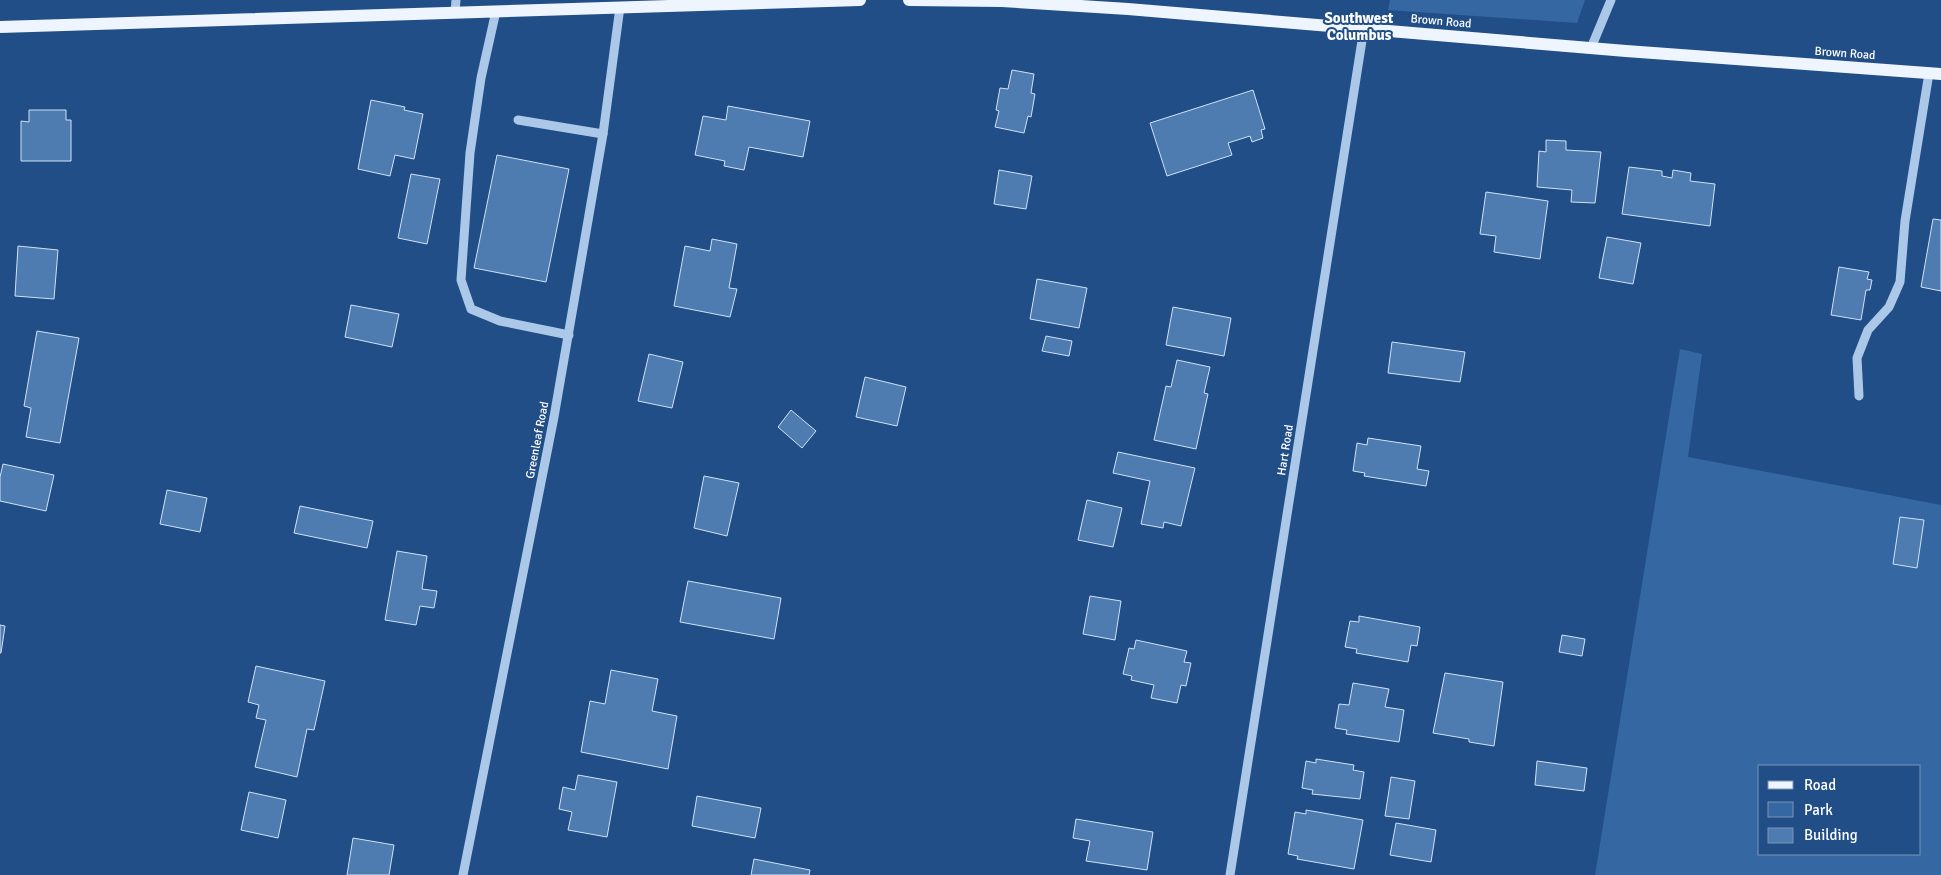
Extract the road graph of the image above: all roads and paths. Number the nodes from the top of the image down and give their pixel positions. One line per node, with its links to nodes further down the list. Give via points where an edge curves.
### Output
1 (860, 0): 4 (main road)
2 (909, 0): 9 (main road, Brown Road, via 1002,1)
3 (1611, 0): 10 (street)
4 (709, 2): 6 (main road)
5 (456, 6): 7 (main road); 8 (main road)
6 (620, 7): 7 (main road); 13 (street, Greenleaf Road)
7 (496, 11): 14 (street, via 481,78 470,154 461,280 471,309 500,321)
8 (0, 27)
9 (1364, 28): 10 (main road, Brown Road); 17 (street, Hart Road)
10 (1591, 48): 11 (main road, Brown Road)
11 (1935, 74): 15 (street, via 1905,221 1900,282 1889,308 1868,330 1857,358)
12 (518, 120): 13 (street)
13 (603, 134): 14 (street, Greenleaf Road)
14 (569, 335): 16 (street, Greenleaf Road)
15 (1859, 396)
16 (464, 875)
17 (1230, 875)

